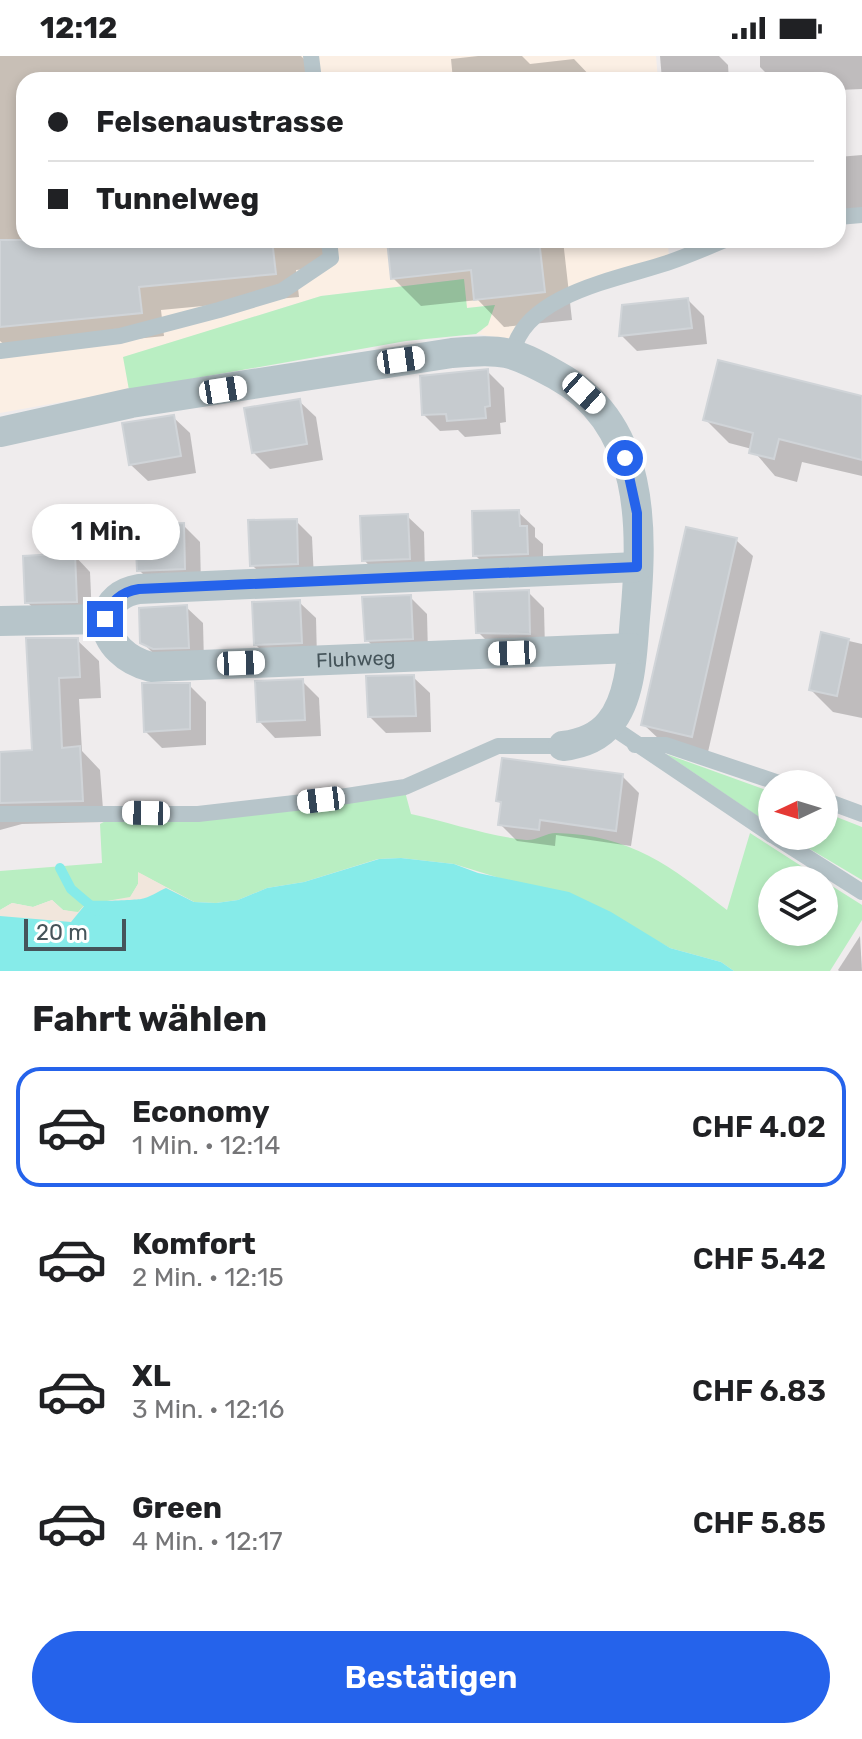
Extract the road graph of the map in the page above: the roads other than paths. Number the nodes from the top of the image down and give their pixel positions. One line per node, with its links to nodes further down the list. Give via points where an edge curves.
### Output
1 (330, 248): 3 (lane, via 331,258 282,291 139,333)
2 (703, 248): 4 (lane, via 565,297 528,321)
3 (0, 351)
4 (513, 352): 5 (street, via 499,349 375,364 131,403); 6 (street, via 584,393 613,427 634,491)
5 (0, 432)
6 (637, 567): 7 (street, via 139,589 113,601); 9 (street)
7 (105, 619): 8 (street); 9 (street, Fluhweg, via 121,652 151,667)
8 (0, 621)
9 (632, 648): 10 (street, via 622,703)
10 (609, 725): 11 (lane); 12 (street, via 579,744)
11 (635, 745): 13 (lane, via 666,745); 17 (lane)
12 (563, 746): 15 (lane, via 498,746 405,787 307,802 198,814)
13 (758, 776)
14 (838, 805): 16 (lane)
15 (0, 814)
16 (862, 814)
17 (758, 825)
18 (796, 850): 19 (lane)
19 (862, 892)

